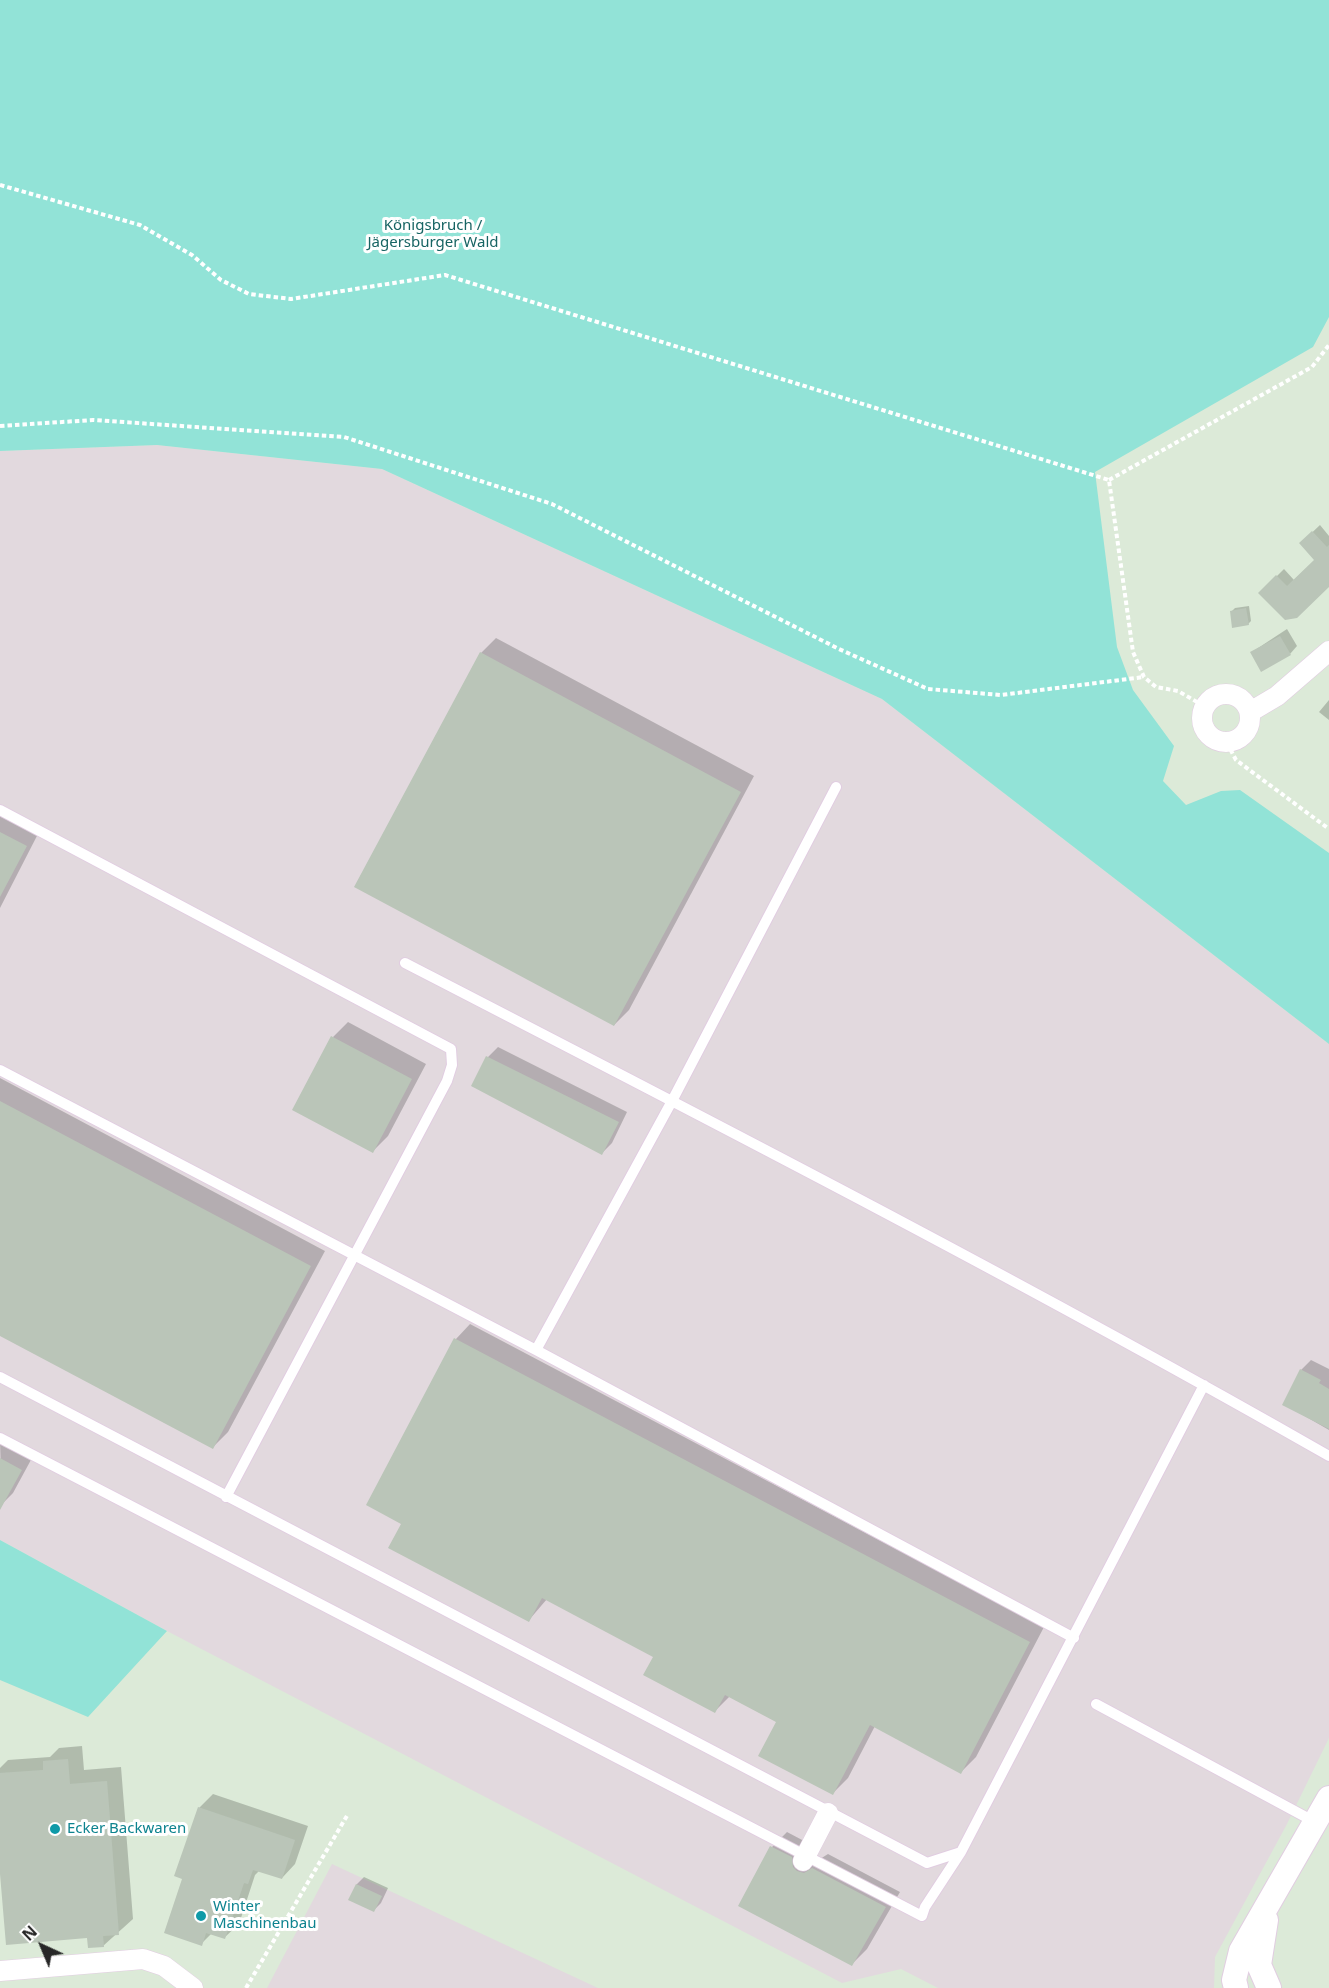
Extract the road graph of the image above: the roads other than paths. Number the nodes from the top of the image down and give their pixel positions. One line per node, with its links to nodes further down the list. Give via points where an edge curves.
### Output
1 (1329, 651): 2 (street, via 1277,696)
2 (1250, 712): 2 (street, via 1238,697 1219,694 1204,706 1203,727 1217,741 1238,740 1246,733)
3 (836, 787): 7 (lane)
4 (0, 810): 8 (lane, via 451,1049 447,1082)
5 (405, 963): 7 (lane)
6 (0, 1070): 8 (lane)
7 (672, 1101): 9 (lane); 11 (lane)
8 (353, 1256): 9 (lane); 14 (lane)
9 (536, 1350): 15 (lane)
10 (0, 1377): 14 (lane)
11 (1204, 1385): 13 (lane); 15 (lane)
12 (0, 1438): 21 (lane)
13 (1329, 1455)
14 (226, 1497): 18 (lane)
15 (1074, 1638): 20 (lane)
16 (1096, 1704): 19 (lane)
17 (1329, 1798): 19 (street)
18 (828, 1813): 20 (lane, via 927,1863); 21 (street)
19 (1315, 1822): 22 (street)
20 (961, 1852): 21 (lane, via 922,1916)
21 (804, 1858)
22 (1271, 1900): 25 (street, via 1241,1951 1234,1980); 26 (street, via 1259,1965)
23 (0, 1971): 24 (street, via 143,1959 164,1966)
24 (193, 1988)
25 (1236, 1988)
26 (1269, 1988)

